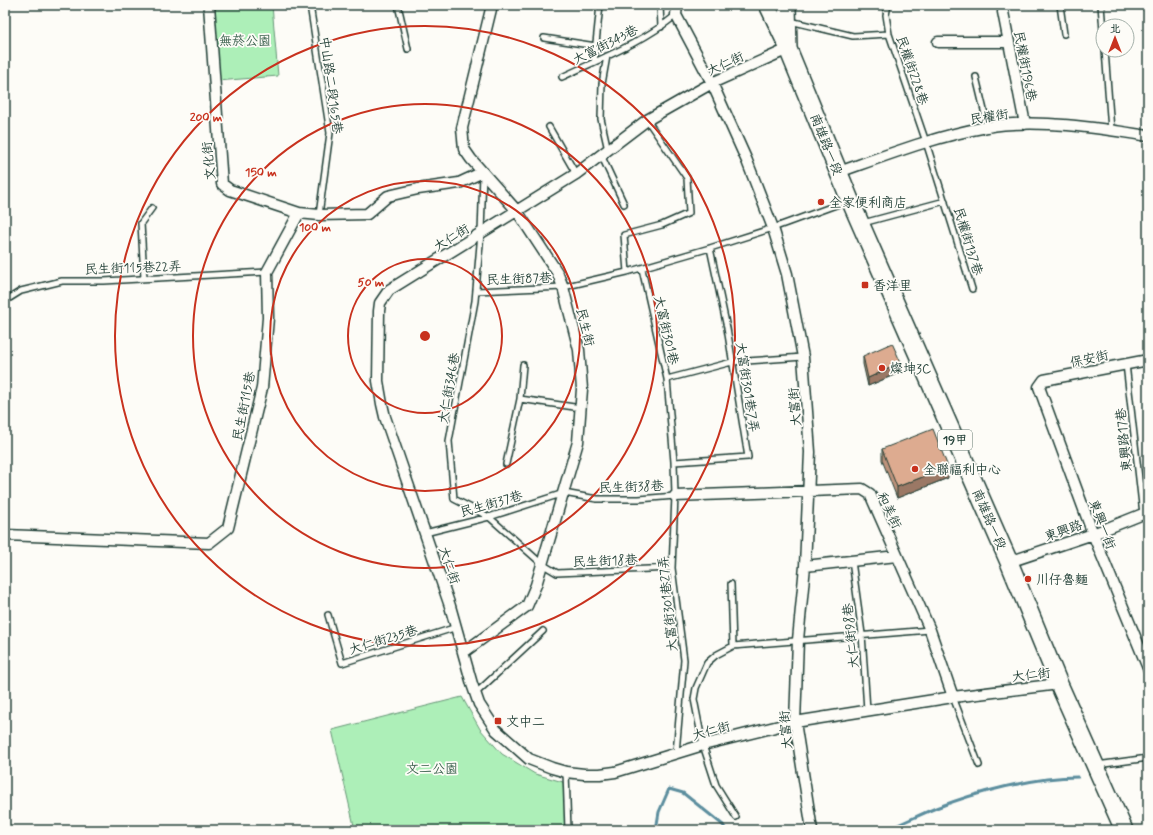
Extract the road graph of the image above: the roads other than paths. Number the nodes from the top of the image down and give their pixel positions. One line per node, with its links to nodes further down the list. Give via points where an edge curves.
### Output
1 (209, 5): 46 (street, 文化街, via 222,184 230,190)
2 (310, 5): 47 (lane, 中山路二段165巷, via 330,133)
3 (398, 5): 22 (lane)
4 (492, 5): 38 (street, 民生街, via 462,128 464,149)
5 (600, 5): 21 (lane)
6 (660, 5): 15 (lane)
7 (766, 5): 23 (street)
8 (888, 5): 16 (lane, 民權街228巷)
9 (1060, 5): 17 (lane)
10 (1101, 5): 14 (lane)
11 (677, 10): 15 (lane, 大富街343巷); 29 (street, 大富街)
12 (787, 12): 16 (lane, via 853,36); 23 (main road, 南雄路一段 / 19甲)
13 (1003, 12): 20 (street, 民權街196巷)
14 (1102, 18)
15 (661, 27): 24 (lane, 大富街343巷)
16 (888, 34): 36 (lane, 民權街228巷)
17 (1064, 34)
18 (544, 38): 21 (lane)
19 (938, 42): 20 (street)
20 (1009, 42): 31 (street, 民權街196巷)
21 (596, 46): 26 (lane)
22 (408, 49)
23 (788, 49): 29 (street, 大仁街); 39 (main road, 南雄路一段 / 19甲)
24 (607, 56): 26 (lane, 大富街343巷); 37 (lane, via 602,84 601,119)
25 (1106, 58): 34 (lane)
26 (594, 62): 27 (lane, 大富街343巷)
27 (562, 77)
28 (976, 77): 33 (lane)
29 (712, 83): 30 (street, 大仁街); 49 (street, 大富街, via 747,161)
30 (647, 120): 37 (street, 大仁街); 54 (lane, via 687,178 688,213 662,225 624,235)
31 (1025, 124): 33 (street, 民權街); 34 (street, 民權街)
32 (549, 127): 40 (lane)
33 (988, 127): 36 (street, 民權街)
34 (1111, 130): 35 (street, 民權街)
35 (1148, 136)
36 (926, 142): 39 (street, 民權街); 42 (lane, 民權街137巷)
37 (608, 150): 40 (street, 大仁街); 43 (lane, via 603,159)
38 (483, 172): 45 (street, 民生街); 47 (street, via 459,183 388,196 367,214); 50 (lane, 大仁街346巷)
39 (839, 172): 41 (main road, 南雄路一段 / 19甲)
40 (576, 174): 45 (street, 大仁街)
41 (850, 200): 48 (main road, 南雄路一段 / 19甲); 49 (lane)
42 (945, 201): 48 (lane, 民權街137巷); 57 (lane, 民權街137巷)
43 (624, 204)
44 (152, 208): 55 (lane, via 141,223)
45 (517, 211): 50 (street, 大仁街); 56 (street, 民生街, via 549,258)
46 (299, 213): 47 (street); 53 (street)
47 (319, 215)
48 (861, 224): 81 (main road, 南雄路一段 / 19甲)
49 (773, 228): 51 (lane); 60 (street, 大富街, via 787,274)
50 (481, 233): 58 (lane, 大仁街346巷); 76 (street, 大仁街, via 389,290 380,303 379,392 385,417)
51 (710, 248): 52 (lane); 61 (lane, 大富街301巷7弄)
52 (642, 269): 54 (lane); 65 (lane, 大富街301巷)
53 (266, 272): 55 (lane, 民生街115巷22弄); 78 (street, 民生街115巷, via 268,318 262,388 228,528 209,543)
54 (627, 272): 56 (lane)
55 (144, 278): 59 (lane, 民生街115巷22弄, via 62,280 21,291)
56 (563, 287): 58 (lane, 民生街87巷); 68 (street, 民生街, via 579,350)
57 (972, 289)
58 (476, 291): 75 (lane, 大仁街346巷, via 449,441 454,499)
59 (5, 301)
60 (803, 357): 61 (lane, 大富街301巷); 71 (street, 大富街, via 810,452)
61 (732, 362): 65 (lane, 大富街301巷); 69 (lane, 大富街301巷7弄, via 748,457)
62 (1148, 362): 63 (street, 保安街)
63 (1126, 364): 66 (street, 保安街, via 1044,380); 74 (lane, 東興路17巷)
64 (523, 365): 67 (lane)
65 (667, 379): 69 (lane, 大富街301巷27弄)
66 (1040, 387): 77 (street, 東興一街)
67 (520, 399): 68 (lane); 70 (lane)
68 (581, 408): 72 (street, 民生街, via 578,442)
69 (674, 462): 73 (lane, 大富街301巷27弄)
70 (506, 464)
71 (809, 492): 73 (street, 和美街); 79 (street, 和美街, via 862,489 870,494); 83 (street, 大富街)
72 (564, 493): 73 (lane, 民生街38巷, via 597,499); 75 (lane, 民生街37巷); 82 (street, 民生街)
73 (674, 496): 84 (lane, 大富街301巷27弄)
74 (1145, 513): 77 (street, 東興路)
75 (489, 517): 76 (lane, 民生街37巷); 82 (lane, 大仁街346巷)
76 (425, 533): 87 (street, 大仁街)
77 (1093, 534): 81 (street, 東興路); 94 (street, 東興一街)
78 (5, 535)
79 (897, 556): 80 (street); 89 (street, 和美街)
80 (852, 561): 83 (street); 90 (lane, 大仁街98巷)
81 (1009, 562): 95 (main road, 南雄路一段 / 19甲)
82 (542, 564): 84 (lane, 民生街18巷, via 557,572); 93 (street, 民生街, via 527,606)
83 (805, 566): 91 (street, 大富街)
84 (672, 568): 101 (lane, 大富街301巷27弄, via 684,660)
85 (731, 584): 92 (lane)
86 (328, 615): 87 (lane, 大仁街235巷, via 342,663)
87 (457, 627): 93 (street, 大仁街)
88 (543, 630): 96 (lane)
89 (930, 630): 90 (lane); 97 (street, 和美街)
90 (862, 634): 91 (lane); 98 (lane, 大仁街98巷)
91 (798, 640): 92 (lane); 99 (street, 大富街)
92 (733, 646): 100 (lane, via 707,663 696,688 694,699)
93 (464, 652): 96 (street, 大仁街)
94 (1148, 668)
95 (1060, 684): 97 (street, 大仁街); 104 (main road, 南雄路一段 / 19甲)
96 (475, 694): 105 (street, 大仁街, via 489,721 517,750 535,761)
97 (953, 697): 98 (street, 大仁街); 103 (lane)
98 (867, 710): 99 (street, 大仁街)
99 (795, 722): 100 (street, 大仁街); 108 (street, 大富街)
100 (703, 745): 101 (street, 大仁街); 106 (lane, via 716,785)
101 (676, 753): 105 (street, 大仁街, via 615,772)
102 (1148, 758): 104 (lane)
103 (979, 765)
104 (1096, 765): 109 (main road, 南雄路一段 / 19甲)
105 (566, 772): 107 (lane)
106 (736, 816)
107 (568, 830)
108 (812, 830)
109 (1124, 830)

